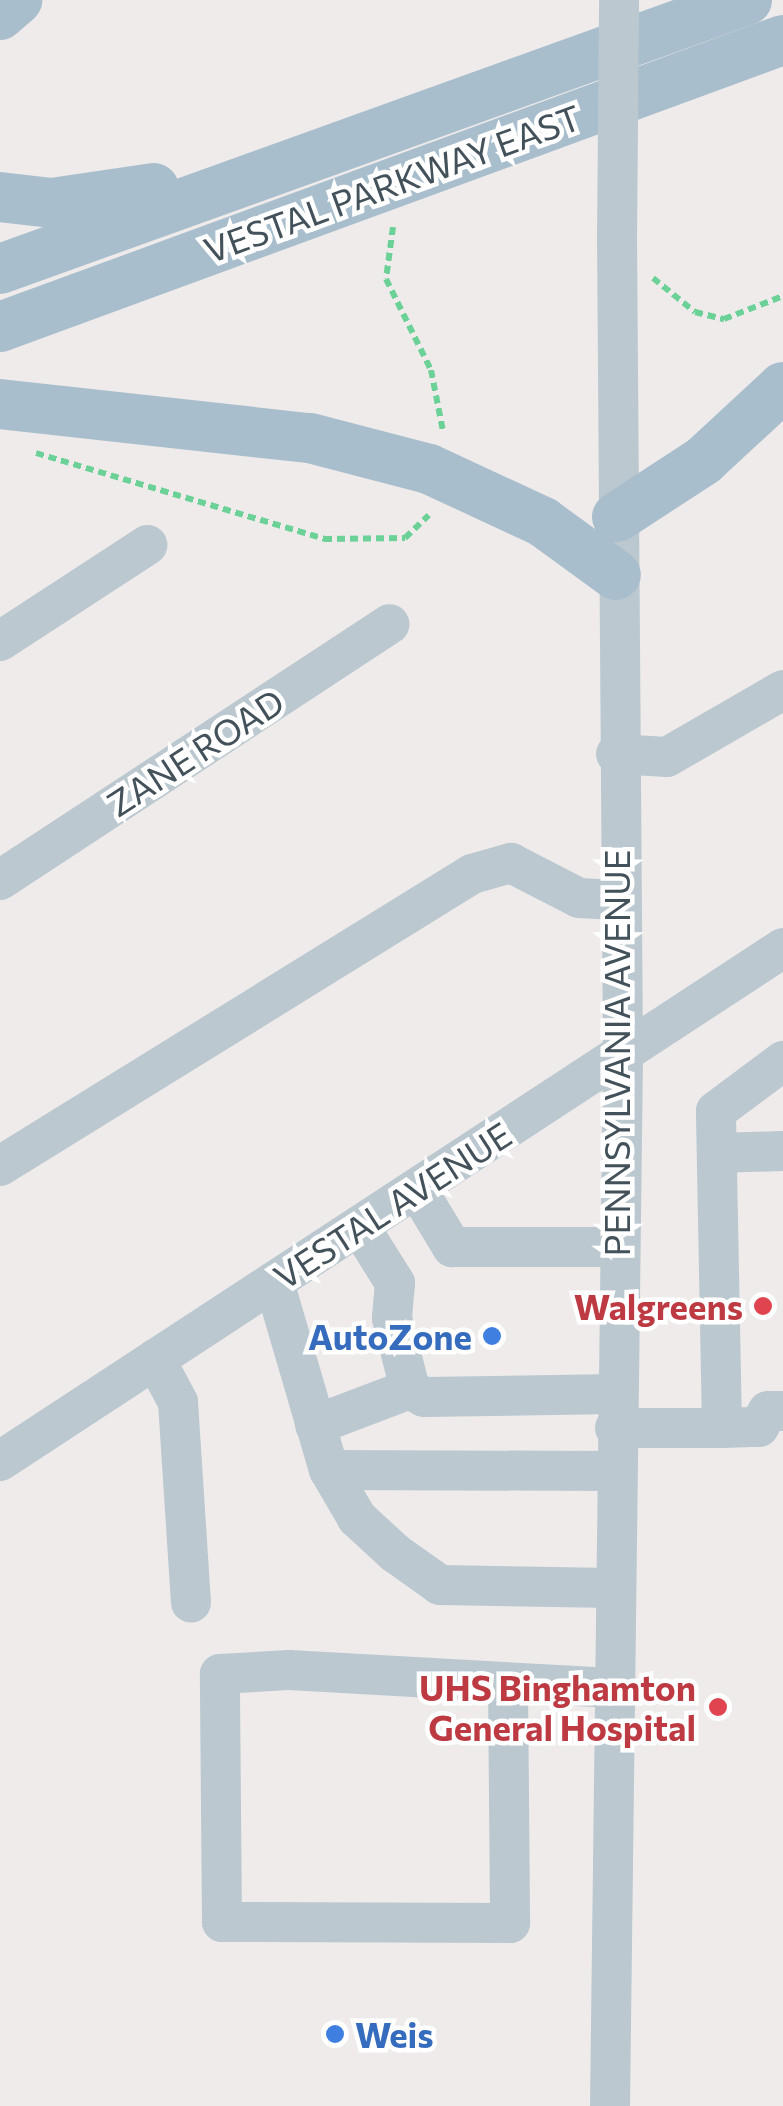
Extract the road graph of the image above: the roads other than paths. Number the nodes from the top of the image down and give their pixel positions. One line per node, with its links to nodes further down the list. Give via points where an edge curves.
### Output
1 (17, 0): 4 (main road)
2 (619, 0): 12 (street, PENNSYLVANIA AVENUE, bridge)
3 (747, 0): 6 (main road, VESTAL PARKWAY EAST, via 546,79)
4 (0, 15)
5 (783, 40): 9 (main road, VESTAL PARKWAY EAST)
6 (344, 142): 7 (main road, via 98,198); 8 (main road, VESTAL PARKWAY EAST)
7 (0, 197)
8 (0, 269)
9 (0, 327)
10 (783, 387): 12 (main road, via 703,461)
11 (0, 404): 14 (main road, via 310,438 429,469 543,522)
12 (617, 517): 14 (street, PENNSYLVANIA AVENUE)
13 (147, 545): 16 (street)
14 (616, 575): 18 (street, PENNSYLVANIA AVENUE)
15 (389, 624): 19 (street, ZANE ROAD)
16 (0, 641)
17 (783, 690): 18 (street, via 668,757)
18 (616, 754): 20 (street, PENNSYLVANIA AVENUE)
19 (0, 880)
20 (616, 900): 22 (street, PENNSYLVANIA AVENUE); 26 (street, via 579,898 511,864 472,874)
21 (783, 948): 22 (street, VESTAL AVENUE)
22 (623, 1053): 27 (street, VESTAL AVENUE); 29 (street, PENNSYLVANIA AVENUE)
23 (783, 1060): 25 (street, via 725,1098)
24 (783, 1151): 25 (street)
25 (717, 1153): 37 (street)
26 (0, 1166)
27 (416, 1189): 28 (street, VESTAL AVENUE); 30 (street)
28 (360, 1227): 31 (street, VESTAL AVENUE); 32 (street)
29 (617, 1246): 30 (street); 35 (street, PENNSYLVANIA AVENUE)
30 (452, 1247): 32 (street)
31 (274, 1282): 33 (street, VESTAL AVENUE); 36 (street)
32 (395, 1282): 34 (street, via 392,1318)
33 (156, 1359): 38 (street, VESTAL AVENUE); 42 (street, via 178,1402)
34 (410, 1390): 35 (street, via 424,1398); 36 (street)
35 (615, 1411): 37 (street); 40 (street, PENNSYLVANIA AVENUE)
36 (315, 1424): 39 (street)
37 (762, 1426)
38 (0, 1462)
39 (328, 1470): 40 (street); 41 (street, via 357,1518 440,1585)
40 (616, 1471): 41 (street, PENNSYLVANIA AVENUE)
41 (612, 1588): 44 (street, PENNSYLVANIA AVENUE)
42 (192, 1603)
43 (508, 1683): 43 (street, via 220,1674 222,1922 510,1923); 44 (street)
44 (612, 1688): 45 (street, PENNSYLVANIA AVENUE)
45 (610, 2106)

